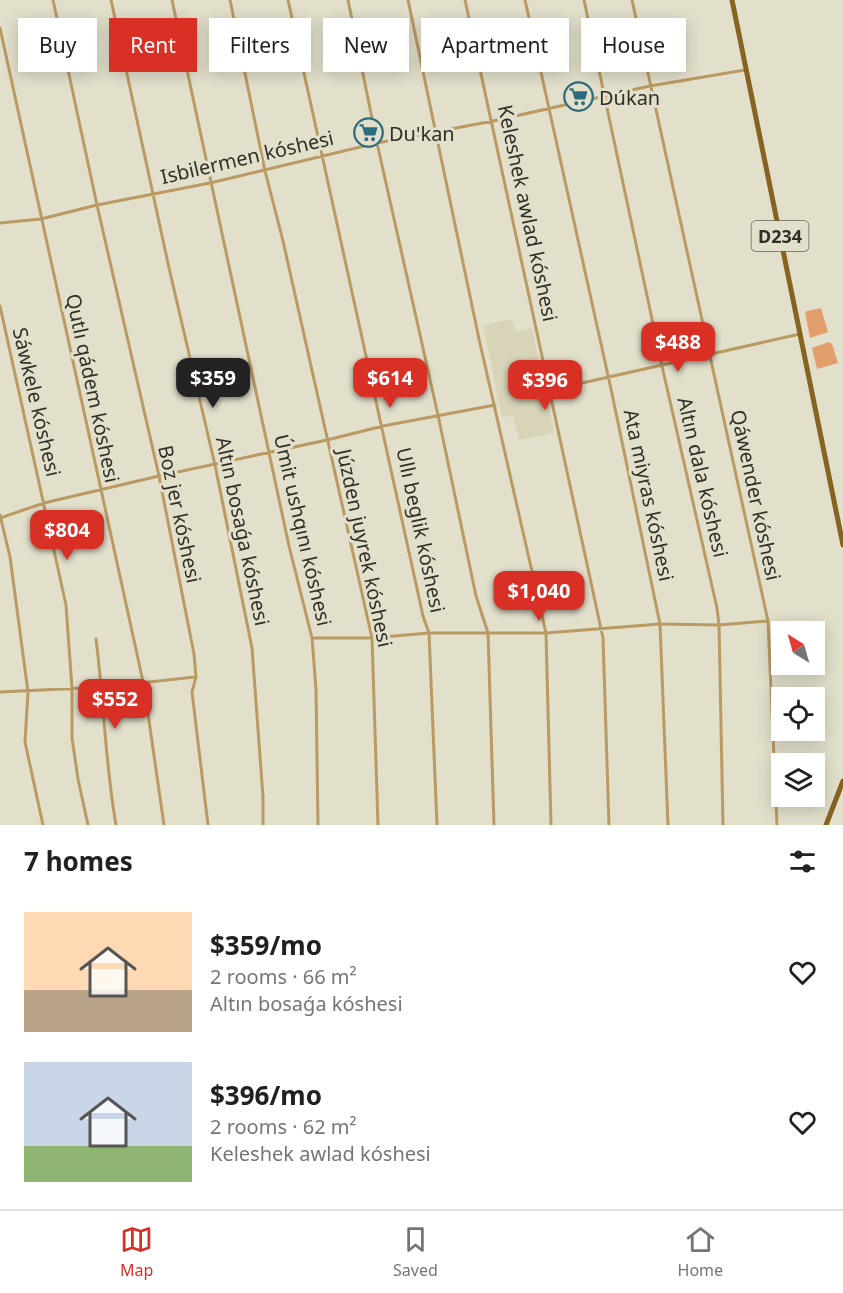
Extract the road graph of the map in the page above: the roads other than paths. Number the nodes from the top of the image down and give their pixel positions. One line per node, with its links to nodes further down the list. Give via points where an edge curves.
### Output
1 (53, 0): 25 (street, Boz jer kóshesi)
2 (111, 0): 24 (street, Altın bosaǵa kóshesi)
3 (172, 0): 23 (street, Úmit ushqını kóshesi)
4 (230, 0): 22 (street, Júzden juyrek kóshesi)
5 (288, 0): 21 (street, Ullı beglik kóshesi)
6 (348, 0): 20 (street)
7 (408, 0): 19 (street)
8 (465, 0): 18 (street, Keleshek awlad kóshesi)
9 (525, 0): 17 (street, Ata miyras kóshesi)
10 (584, 0): 16 (street, Altın dala kóshesi)
11 (632, 0): 15 (street, Qáwender kóshesi)
12 (732, 0): 14 (main road, D234)
13 (0, 28): 26 (street, Qutlı qádem kóshesi)
14 (747, 69): 15 (street, Isbilermen kóshesi); 29 (main road, D234)
15 (650, 86): 16 (street, Isbilermen kóshesi); 30 (street, Qáwender kóshesi)
16 (605, 96): 17 (street, Isbilermen kóshesi); 31 (street, Altın dala kóshesi)
17 (549, 109): 18 (street, Isbilermen kóshesi); 32 (street, Ata miyras kóshesi)
18 (493, 121): 19 (street, Isbilermen kóshesi); 33 (street, Keleshek awlad kóshesi)
19 (436, 132): 20 (street, Isbilermen kóshesi); 34 (street)
20 (377, 143): 21 (street, Isbilermen kóshesi); 35 (street)
21 (321, 156): 22 (street, Isbilermen kóshesi); 36 (street, Ullı beglik kóshesi)
22 (265, 171): 23 (street, Isbilermen kóshesi); 37 (street, Júzden juyrek kóshesi)
23 (210, 183): 24 (street, Isbilermen kóshesi); 38 (street, Úmit ushqını kóshesi)
24 (154, 193): 25 (street, Isbilermen kóshesi); 39 (street, Altın bosaǵa kóshesi)
25 (97, 205): 26 (street, Isbilermen kóshesi); 40 (street, Boz jer kóshesi)
26 (41, 219): 27 (street, Isbilermen kóshesi); 41 (street, Qutlı qádem kóshesi)
27 (0, 224)
28 (0, 306): 42 (street, Sáwkele kóshesi)
29 (800, 334): 30 (street); 44 (main road, D234)
30 (710, 355): 31 (street); 45 (street, Qáwender kóshesi)
31 (662, 366): 32 (street); 47 (street, Altın dala kóshesi)
32 (608, 378): 33 (street); 46 (street, Ata miyras kóshesi)
33 (551, 390): 48 (street, Keleshek awlad kóshesi)
34 (495, 405): 35 (street); 51 (street)
35 (438, 415): 36 (street); 50 (street, via 476,596)
36 (383, 426): 37 (street); 49 (street, Ullı beglik kóshesi)
37 (327, 440): 38 (street); 53 (street, Júzden juyrek kóshesi)
38 (270, 453): 39 (street); 52 (street, Úmit ushqını kóshesi)
39 (215, 465): 40 (street); 67 (street, Altın bosaǵa kóshesi, via 252,648)
40 (159, 476): 41 (street); 55 (street, Boz jer kóshesi)
41 (100, 490): 42 (street); 56 (street, Qutlı qádem kóshesi)
42 (44, 503): 43 (street); 58 (street, Sáwkele kóshesi, via 66,605)
43 (0, 517): 60 (street, via 10,557)
44 (843, 545)
45 (768, 621): 47 (street); 76 (street, Qáwender kóshesi)
46 (660, 624): 47 (street); 48 (street); 74 (street, Ata miyras kóshesi)
47 (719, 625): 75 (street, Altın dala kóshesi)
48 (601, 628): 51 (street); 73 (street, Keleshek awlad kóshesi)
49 (429, 633): 50 (street); 53 (street); 70 (street, Ullı beglik kóshesi)
50 (488, 633): 51 (street); 71 (street)
51 (546, 633): 72 (street)
52 (312, 638): 53 (street); 68 (street, Úmit ushqını kóshesi)
53 (372, 638): 69 (street, Júzden juyrek kóshesi)
54 (96, 639): 57 (street)
55 (196, 677): 56 (street); 66 (street, Boz jer kóshesi, via 192,692)
56 (144, 683): 57 (street); 65 (street, Qutlı qádem kóshesi)
57 (102, 687): 58 (street); 64 (street)
58 (72, 688): 60 (street); 63 (street, Sáwkele kóshesi, via 72,738)
59 (0, 692): 60 (street)
60 (28, 692): 62 (street, via 26,742)
61 (843, 781): 77 (main road)
62 (43, 825)
63 (88, 825)
64 (116, 825)
65 (164, 825)
66 (208, 825)
67 (263, 825)
68 (318, 825)
69 (378, 825)
70 (437, 825)
71 (494, 825)
72 (551, 825)
73 (609, 825)
74 (668, 825)
75 (723, 825)
76 (777, 825)
77 (826, 825)

